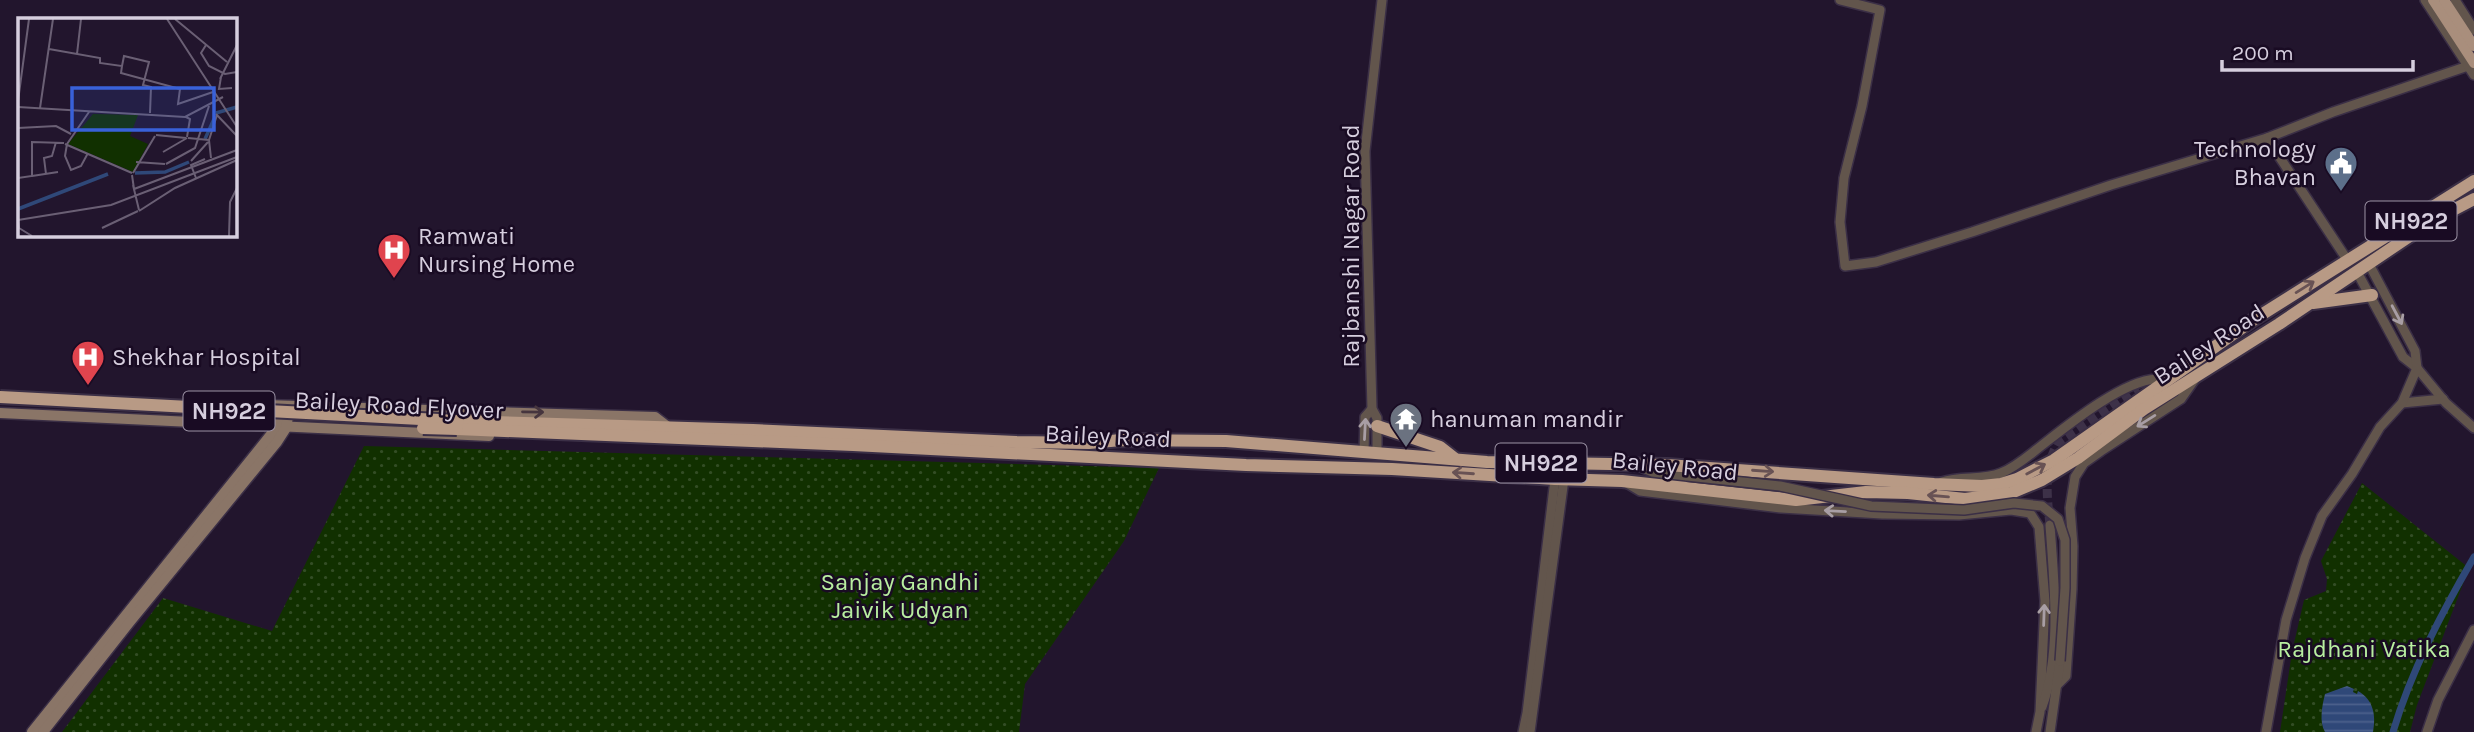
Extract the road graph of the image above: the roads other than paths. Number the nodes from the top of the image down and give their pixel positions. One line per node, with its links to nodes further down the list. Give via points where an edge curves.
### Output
1 (1382, 0): 34 (street, Rajbanshi Nagar Road, via 1365,151)
2 (1840, 0): 10 (street, via 1880,10 1844,178 1840,222 1845,266 1876,262)
3 (2426, 0): 9 (street)
4 (2433, 0): 9 (main road)
5 (2444, 0): 8 (main road)
6 (2455, 0): 7 (street)
7 (2474, 30)
8 (2474, 46)
9 (2472, 66): 10 (street)
10 (2267, 138): 13 (street)
11 (2474, 181): 13 (highway, NH922)
12 (2474, 199): 14 (highway, NH922, via 2431,221)
13 (2348, 261): 18 (highway, Bailey Road / NH922, one-way to 13)
14 (2369, 264): 15 (highway, NH922); 20 (street, one-way to 20, via 2415,351)
15 (2357, 272): 16 (street); 17 (highway, Bailey Road / NH922)
16 (2372, 295): 17 (highway); 20 (street, via 2403,357)
17 (2309, 303): 19 (highway, Bailey Road / NH922)
18 (2253, 320): 19 (highway, via 2245,331 2249,336); 22 (highway, Bailey Road / NH922)
19 (2278, 324): 21 (highway, Bailey Road / NH922)
20 (2417, 368): 27 (street); 29 (street)
21 (2196, 377): 53 (highway, Bailey Road / NH922, one-way to 53, via 2078,458 2011,493 1965,499 1866,492 1796,500); 58 (street, one-way to 58, via 2181,399 2084,463 2076,477 2070,508 2072,589 2066,676)
22 (2160, 380): 23 (street); 54 (street, via 2142,380 2115,394 2000,474); 54 (highway, Bailey Road / NH922, one-way to 22, via 1982,486 2017,479 2054,460)
23 (2138, 388)
24 (0, 392): 26 (main road)
25 (0, 397): 39 (highway, Bailey Road Flyover / NH922, bridge)
26 (102, 398): 28 (main road); 36 (main road)
27 (2443, 399): 29 (street); 42 (street)
28 (148, 401): 30 (main road); 37 (main road)
29 (2403, 403): 66 (street, via 2380,427 2322,516 2286,620)
30 (236, 404): 32 (main road); 38 (main road)
31 (0, 405): 39 (highway, Bailey Road Flyover / NH922, bridge)
32 (285, 406): 33 (main road); 41 (main road)
33 (327, 407): 43 (main road); 44 (main road, one-way to 44, via 655,417)
34 (1372, 409): 40 (street, Rajbanshi Nagar Road); 47 (street, Rajbanshi Nagar Road, one-way to 34, via 1365,417)
35 (0, 413): 36 (main road)
36 (101, 419): 37 (main road)
37 (146, 421): 38 (main road)
38 (233, 425): 41 (main road)
39 (458, 425): 44 (highway, Bailey Road Flyover / NH922)
40 (1377, 426): 47 (street, Rajbanshi Nagar Road); 48 (highway, via 1440,447)
41 (282, 427): 43 (main road); 57 (main road)
42 (2474, 428)
43 (326, 429): 44 (main road, via 662,442)
44 (669, 432): 45 (highway, Bailey Road / NH922); 49 (highway, Bailey Road / NH922)
45 (1101, 443): 46 (highway, Bailey Road / NH922, via 1226,441); 49 (highway, via 1203,447 1209,451)
46 (1317, 450): 47 (highway, Bailey Road / NH922); 51 (highway, via 1241,448 1234,452 1238,457)
47 (1370, 453): 48 (highway, Bailey Road / NH922)
48 (1454, 458): 50 (highway, Bailey Road / NH922)
49 (1166, 460): 51 (highway, Bailey Road / NH922)
50 (1636, 464): 54 (highway, Bailey Road / NH922, one-way to 54); 58 (street, bridge, via 1652,472 1780,486 1871,506 2042,506 2058,519 2065,540)
51 (1305, 466): 52 (highway, Bailey Road / NH922, one-way to 51)
52 (1560, 479): 53 (highway, Bailey Road / NH922); 63 (street); 64 (street)
53 (1622, 481): 59 (street, one-way to 53, via 2043,555 2039,527 2030,513 1882,514 1781,508 1640,491)
54 (1938, 484)
55 (2050, 525): 59 (street, via 2056,601 2047,694)
56 (2474, 630): 67 (street)
57 (99, 655): 61 (main road); 62 (main road)
58 (2057, 685): 65 (street)
59 (2040, 712): 60 (street)
60 (2037, 730): 65 (street)
61 (32, 732)
62 (44, 732)
63 (1523, 732)
64 (1530, 732)
65 (2050, 732)
66 (2266, 732)
67 (2427, 732)

